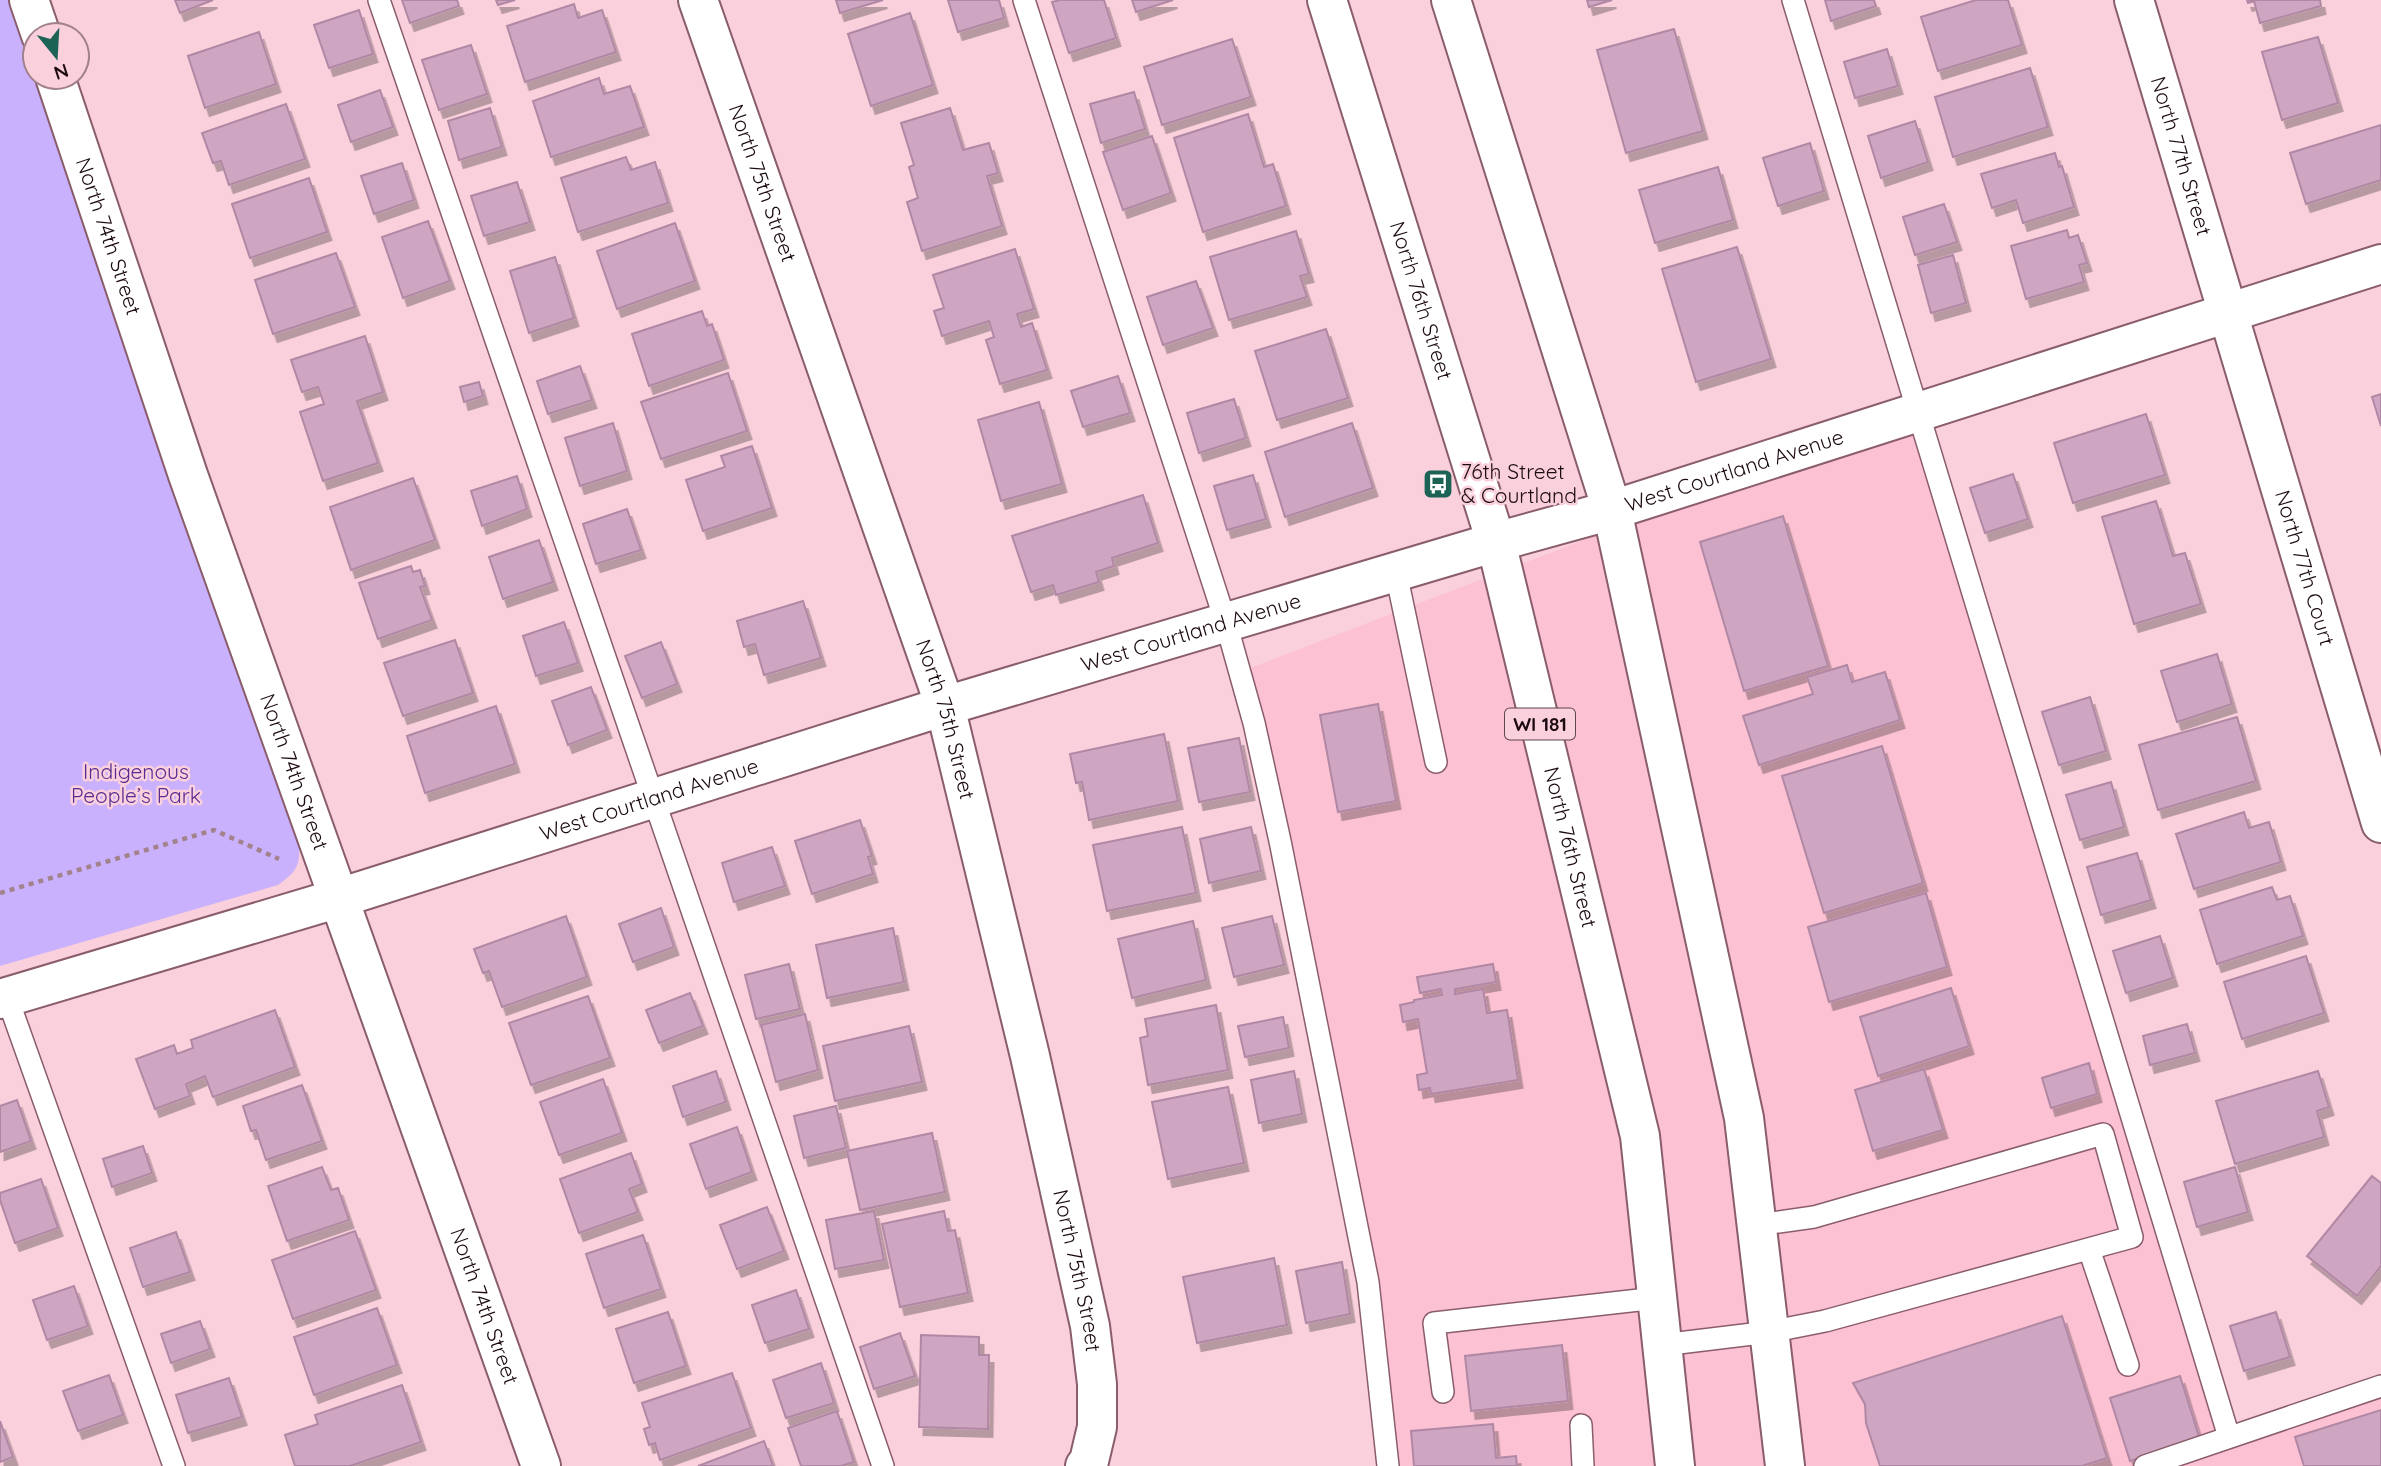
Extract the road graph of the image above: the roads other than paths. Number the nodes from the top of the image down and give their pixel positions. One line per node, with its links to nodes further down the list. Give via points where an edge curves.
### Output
1 (29, 0): 9 (street)
2 (379, 0): 20 (lane)
3 (698, 0): 18 (street, North 75th Street)
4 (1024, 0): 17 (lane)
5 (1327, 0): 15 (street, North 76th Street / WI 181)
6 (1451, 0): 14 (street)
7 (1793, 0): 13 (lane)
8 (2134, 0): 12 (street, North 77th Street)
9 (36, 21)
10 (60, 91): 22 (street, North 74th Street, via 188,475)
11 (2381, 264): 12 (street, West Courtland Avenue)
12 (2228, 313): 13 (street, West Courtland Avenue); 21 (street, North 77th Court)
13 (1918, 412): 14 (street, West Courtland Avenue); 33 (lane)
14 (1612, 510): 15 (street, West Courtland Avenue); 24 (street, via 1744,1118)
15 (1496, 542): 16 (street, West Courtland Avenue); 26 (street, North 76th Street / WI 181, via 1640,1136)
16 (1396, 573): 17 (street, West Courtland Avenue); 19 (lane)
17 (1226, 623): 18 (street, West Courtland Avenue); 38 (lane, via 1277,828 1368,1282)
18 (945, 706): 20 (street, West Courtland Avenue); 34 (street, North 75th Street, via 1090,1325 1097,1427)
19 (1436, 762)
20 (653, 799): 22 (street, West Courtland Avenue); 37 (lane)
21 (2381, 823)
22 (339, 898): 23 (street, West Courtland Avenue); 36 (street, North 74th Street)
23 (4, 998): 35 (lane)
24 (1757, 1225): 25 (lane, via 1814,1217 2103,1134 2132,1237); 27 (street)
25 (2090, 1249): 27 (lane); 29 (lane)
26 (1657, 1298): 28 (street, North 76th Street / WI 181); 31 (lane, via 1434,1323)
27 (1769, 1332): 28 (lane); 41 (street)
28 (1662, 1345): 40 (street, North 76th Street / WI 181)
29 (2128, 1365)
30 (2381, 1386): 33 (lane)
31 (1443, 1392)
32 (1580, 1425): 39 (lane)
33 (2229, 1437): 42 (lane)
34 (1087, 1464)
35 (174, 1466)
36 (541, 1466)
37 (883, 1466)
38 (1388, 1466)
39 (1583, 1466)
40 (1675, 1466)
41 (1785, 1466)
42 (2145, 1466)

